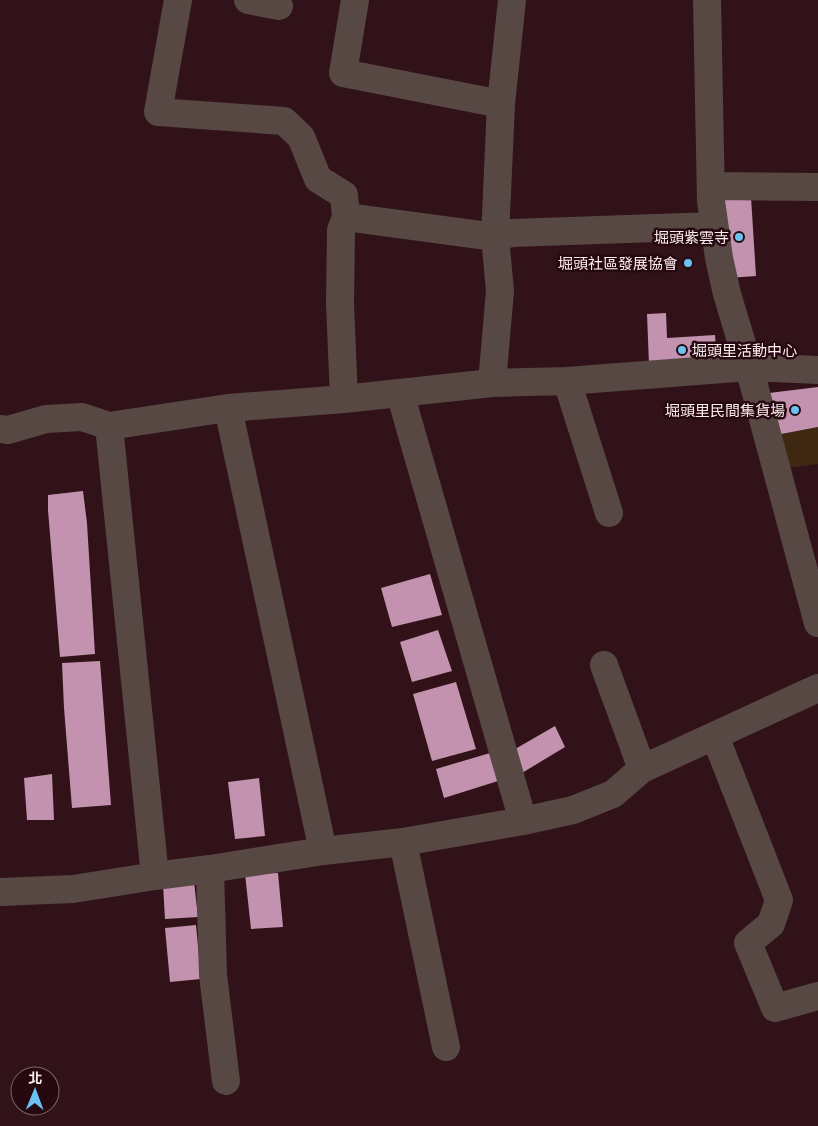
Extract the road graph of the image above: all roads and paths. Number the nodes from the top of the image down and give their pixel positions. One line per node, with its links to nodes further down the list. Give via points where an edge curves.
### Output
1 (178, 0): 10 (street, via 158,112 284,121 301,137 318,179 344,195)
2 (248, 0): 6 (street)
3 (355, 0): 7 (street, via 343,73)
4 (512, 0): 7 (street)
5 (707, 0): 8 (street)
6 (279, 6)
7 (501, 104): 12 (street)
8 (711, 186): 9 (street); 11 (street)
9 (818, 187)
10 (346, 217): 12 (street); 18 (street, via 341,230 340,304)
11 (714, 226): 12 (street, via 512,233); 13 (street, via 727,294)
12 (495, 237): 16 (street, via 500,290)
13 (749, 366): 14 (street); 15 (street); 23 (street)
14 (818, 370)
15 (567, 381): 16 (street); 22 (street)
16 (492, 383): 17 (street)
17 (400, 393): 18 (street); 28 (street)
18 (344, 399): 19 (street)
19 (228, 408): 20 (street); 30 (street)
20 (108, 426): 21 (street, via 82,418 46,419 8,430); 32 (street)
21 (0, 429)
22 (609, 513)
23 (818, 623)
24 (604, 666): 27 (street)
25 (818, 688): 26 (street)
26 (715, 736): 27 (street); 34 (street, via 779,900 771,924 748,943 775,1008)
27 (642, 769): 28 (street, via 613,794 573,810)
28 (523, 821): 29 (street)
29 (402, 842): 30 (street); 35 (street)
30 (323, 852): 31 (street)
31 (210, 869): 32 (street); 36 (street, via 213,975)
32 (155, 876): 33 (street, via 74,890)
33 (0, 892)
34 (818, 996)
35 (446, 1046)
36 (226, 1081)

